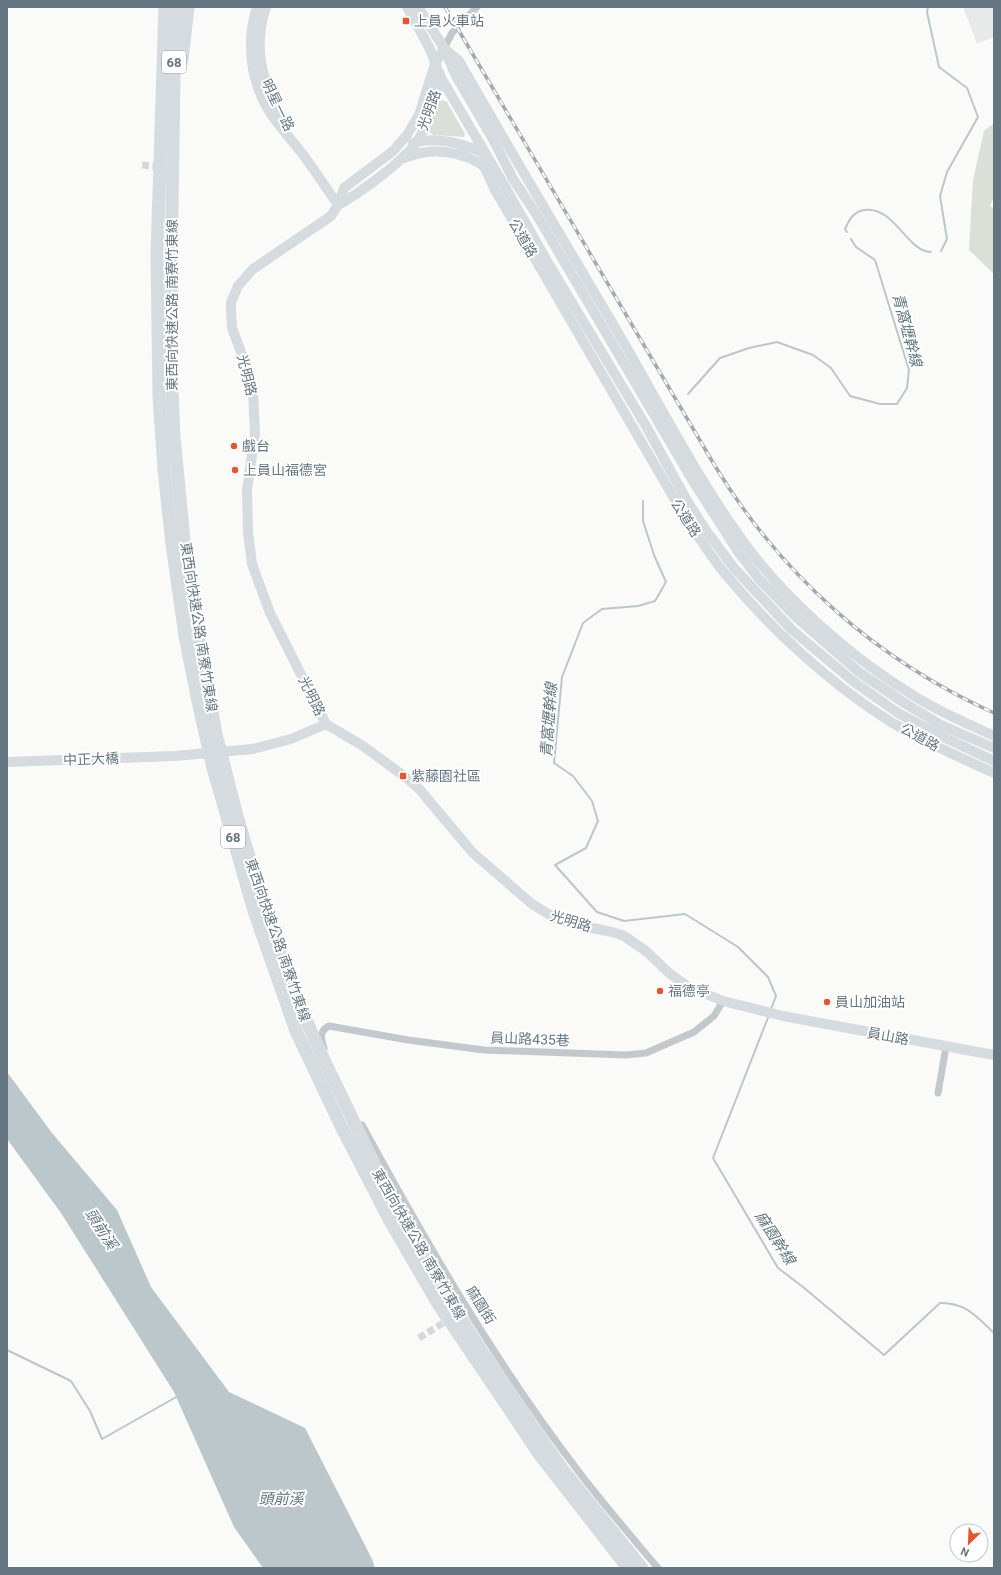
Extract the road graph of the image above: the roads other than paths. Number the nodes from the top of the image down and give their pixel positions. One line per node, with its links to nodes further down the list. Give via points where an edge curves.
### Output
1 (165, 7): 37 (highway, 東西向快速公路 南寮竹東線 / 68, via 157,254 159,396 164,470 185,636 198,706 254,911 296,1031 390,1221 437,1302 540,1455)
2 (175, 7): 12 (highway, 東西向快速公路 南寮竹東線 / 68)
3 (188, 7): 12 (highway)
4 (257, 7): 11 (street, 明星一路, via 251,35 251,55 254,75)
5 (266, 7): 11 (street, 明星一路, via 259,37)
6 (407, 7): 10 (street, 公道路)
7 (418, 7): 9 (street)
8 (477, 7): 9 (street, 光明路, via 452,32)
9 (444, 48): 10 (street, 光明路); 17 (street, 公道路, via 456,76); 19 (street, via 459,61)
10 (438, 70): 13 (street, 光明路, via 434,103); 14 (street, 光明路, via 408,135); 15 (street, 公道路)
11 (264, 91): 21 (street, 明星一路, via 270,111)
12 (174, 117): 38 (highway, 東西向快速公路 南寮竹東線 / 68, via 170,344 174,437 186,560 216,734 258,887 296,998 396,1209 433,1274 530,1423 563,1470)
13 (417, 142): 14 (street); 15 (street, via 447,141); 16 (street, 光明路)
14 (393, 151): 21 (street, 光明路, via 344,188)
15 (484, 153): 17 (street); 18 (street, 公道路); 20 (street, 公道路)
16 (395, 164): 18 (street, 公道路, via 416,153 436,151 455,153); 21 (street, 光明路, via 352,198)
17 (506, 164): 19 (street); 27 (street, 公道路, via 693,481 739,553 759,579 796,617 860,673 941,725)
18 (484, 166): 20 (street, 公道路); 23 (street, 公道路)
19 (524, 173): 26 (street, via 701,477 728,520 767,572 830,634 879,673 942,712)
20 (504, 184): 22 (street, 公道路)
21 (338, 205): 25 (street, 光明路, via 331,216 253,269 238,286 231,302 232,328 253,391 255,434 247,490 252,564 270,613)
22 (537, 242): 23 (street); 24 (street, 公道路, via 686,499)
23 (528, 248): 24 (street, 公道路, via 678,505 726,574)
24 (750, 594): 29 (street, 公道路, via 867,692 936,734); 31 (street, 公道路, via 784,637 858,699 891,722 935,746)
25 (326, 724): 28 (street, 光明路, via 291,739 253,749); 32 (street, 光明路, via 408,779 473,853 532,904 555,918 624,936 646,950 682,982)
26 (994, 736)
27 (994, 748)
28 (175, 756): 30 (street, 中正大橋)
29 (994, 761)
30 (7, 762)
31 (994, 773)
32 (723, 1001): 33 (street, 員山路435巷, via 714,1016 694,1032 646,1053 626,1055 484,1050 408,1040 334,1026 324,1028); 34 (street, 員山路, via 783,1016)
33 (322, 1033): 39 (street, 麻園街, via 324,1048 356,1114 415,1222 513,1380 578,1471)
34 (946, 1047): 35 (street, 員山路); 36 (street)
35 (994, 1055)
36 (938, 1093)
37 (628, 1568)
38 (642, 1568)
39 (658, 1568)

